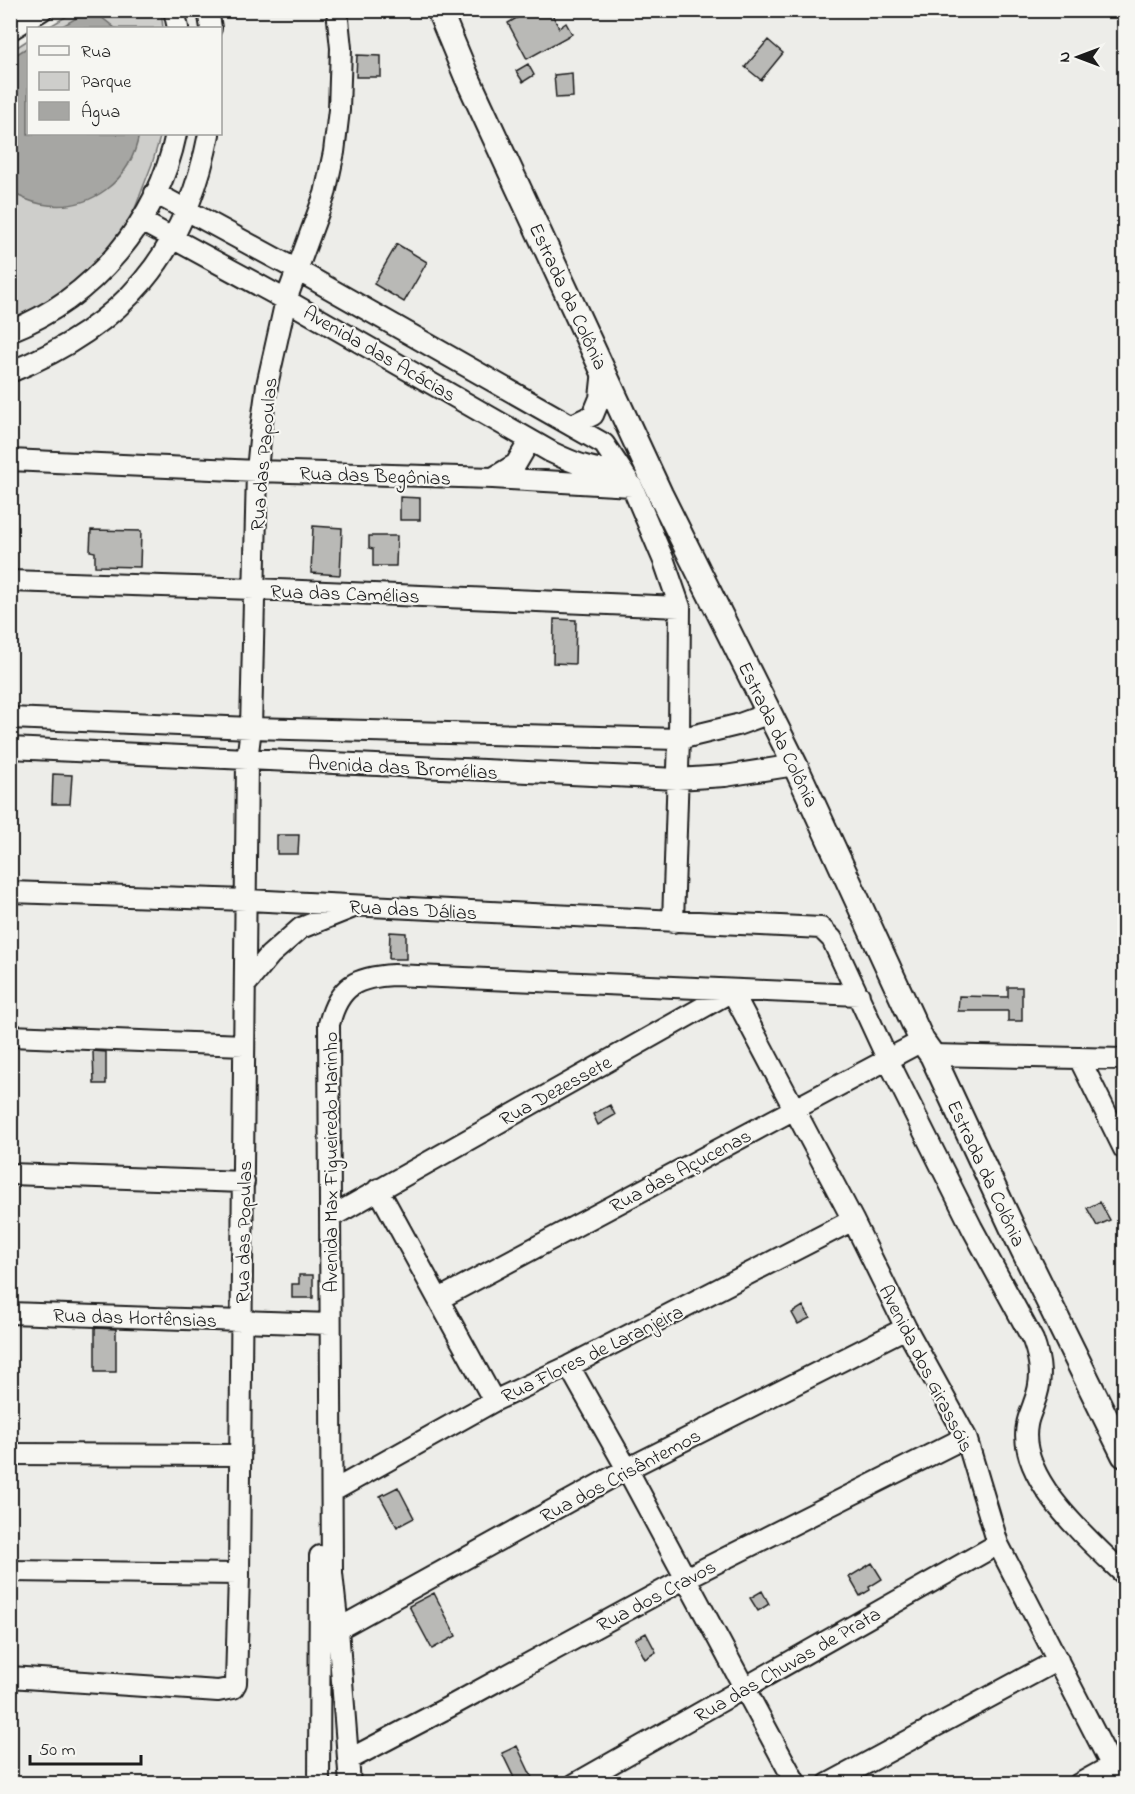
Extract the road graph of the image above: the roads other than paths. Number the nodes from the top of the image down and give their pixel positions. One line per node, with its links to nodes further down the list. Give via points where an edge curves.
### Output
1 (42, 10): 8 (street)
2 (174, 10): 6 (street)
3 (208, 10): 7 (street)
4 (337, 10): 15 (street, Rua das Papoulas, via 339,110 334,153 326,194)
5 (439, 10): 18 (main road, Estrada da Colônia)
6 (178, 27)
7 (211, 27)
8 (10, 30)
9 (176, 135): 11 (street)
10 (209, 135): 12 (street)
11 (155, 194): 12 (street, Avenida das Acácias); 13 (street)
12 (187, 210): 14 (street); 15 (street, Avenida das Acácias)
13 (141, 221): 14 (street, Avenida das Acácias); 17 (street, via 118,253 83,288 43,316)
14 (173, 240): 16 (street, Avenida das Acácias); 19 (street, via 147,277 107,317 62,349)
15 (297, 270): 16 (street, Rua das Papoulas); 20 (street, Avenida das Acácias)
16 (286, 300): 21 (street, Avenida das Acácias); 23 (street, Rua das Papoulas, via 267,385)
17 (10, 332)
18 (603, 370): 20 (street, via 600,398 593,415); 29 (main road, Estrada da Colônia, via 660,494)
19 (10, 372)
20 (572, 425): 25 (street, Avenida das Acácias, via 604,444)
21 (530, 440): 24 (street, via 516,464); 25 (street, Avenida das Acácias, via 577,464)
22 (10, 460): 23 (street, Rua das Begônias)
23 (257, 471): 24 (street, Rua das Begônias); 27 (street, Rua das Papoulas)
24 (492, 478): 25 (street, Rua das Begônias)
25 (627, 479): 28 (street)
26 (10, 581): 27 (street, Rua das Camélias)
27 (254, 589): 28 (street, Rua das Camélias); 31 (street, Rua das Papoulas)
28 (680, 607): 32 (street)
29 (770, 713): 32 (street, Avenida das Bromélias); 35 (main road, Estrada da Colônia)
30 (10, 718): 31 (street, Avenida das Bromélias)
31 (251, 728): 32 (street, Avenida das Bromélias); 34 (street, Rua das Papoulas)
32 (679, 739): 36 (street)
33 (10, 748): 34 (street, Avenida das Bromélias)
34 (248, 760): 36 (street, Avenida das Bromélias); 38 (street, Rua das Populas)
35 (795, 765): 36 (street, Avenida das Bromélias); 46 (main road, Estrada da Colônia)
36 (677, 779): 40 (street)
37 (10, 891): 38 (street, Rua das Dálias)
38 (246, 900): 39 (street, Rua das Dálias); 41 (street, Rua das Populas)
39 (357, 906): 40 (street, Rua das Dálias); 41 (street, via 301,928 270,954)
40 (673, 922): 43 (street, Rua das Dálias, via 821,928 832,939)
41 (246, 984): 45 (street, Rua das Populas)
42 (732, 991): 43 (street, Avenida Max Figueiredo Marinho); 50 (street, Avenida dos Girassóis); 54 (street, Rua Dezessete); 55 (street, Avenida Max Figueiredo Marinho, via 394,975 371,976 356,983 338,1000 329,1024)
43 (859, 995): 47 (street)
44 (10, 1036): 45 (street)
45 (244, 1045): 53 (street, Rua das Populas)
46 (927, 1048): 47 (street, Rua das Açucenas); 48 (street); 67 (main road, Estrada da Colônia)
47 (887, 1058): 50 (street, Rua das Açucenas); 73 (street, via 1033,1340 1039,1357 1040,1385 1026,1438 1034,1468 1065,1515)
48 (1079, 1058): 49 (street); 51 (street)
49 (1125, 1059)
50 (795, 1109): 56 (street, Avenida dos Girassóis); 57 (street, Rua das Açucenas)
51 (1125, 1149)
52 (10, 1174): 53 (street)
53 (244, 1182): 59 (street, Rua das Populas)
54 (378, 1189): 55 (street, Rua Dezessete); 57 (street)
55 (331, 1217): 60 (street, Avenida Max Figueiredo Marinho)
56 (853, 1220): 61 (street, Avenida dos Girassóis); 62 (street, Rua Flores de Laranjeira)
57 (439, 1299): 63 (street)
58 (10, 1313): 59 (street, Rua das Hortênsias)
59 (242, 1321): 60 (street, Rua das Hortênsias); 66 (street, Rua das Populas)
60 (327, 1324): 69 (street, Avenida Max Figueiredo Marinho); 81 (street, via 318,1642)
61 (906, 1328): 64 (street, Avenida dos Girassóis); 68 (street, Rua dos Crisântemos)
62 (569, 1366): 63 (street, Rua Flores de Laranjeira); 68 (street)
63 (494, 1401): 69 (street, Rua Flores de Laranjeira)
64 (966, 1437): 70 (street, Avenida dos Girassóis); 74 (street, Rua dos Cravos)
65 (10, 1454): 66 (street)
66 (240, 1455): 72 (street, Rua das Populas)
67 (1125, 1455)
68 (627, 1469): 74 (street); 75 (street, Rua dos Crisântemos)
69 (333, 1491): 75 (street, Avenida Max Figueiredo Marinho, via 332,1573)
70 (998, 1544): 76 (street, Avenida dos Girassóis); 78 (street, Rua das Chuvas de Prata)
71 (10, 1571): 72 (street)
72 (239, 1574): 77 (street, Rua das Populas, via 237,1675 233,1688 218,1691)
73 (1125, 1574)
74 (686, 1578): 78 (street); 79 (street, Rua dos Cravos)
75 (338, 1629): 79 (street, Avenida Max Figueiredo Marinho)
76 (1058, 1660): 80 (street, Avenida dos Girassóis); 85 (street)
77 (10, 1677)
78 (744, 1690): 83 (street, Rua das Chuvas de Prata); 84 (street)
79 (348, 1760): 82 (street, Avenida Max Figueiredo Marinho)
80 (1118, 1762): 86 (street); 87 (street, Avenida dos Girassóis)
81 (319, 1784)
82 (350, 1784)
83 (575, 1784)
84 (796, 1784)
85 (828, 1784)
86 (1078, 1784)
87 (1121, 1784)

